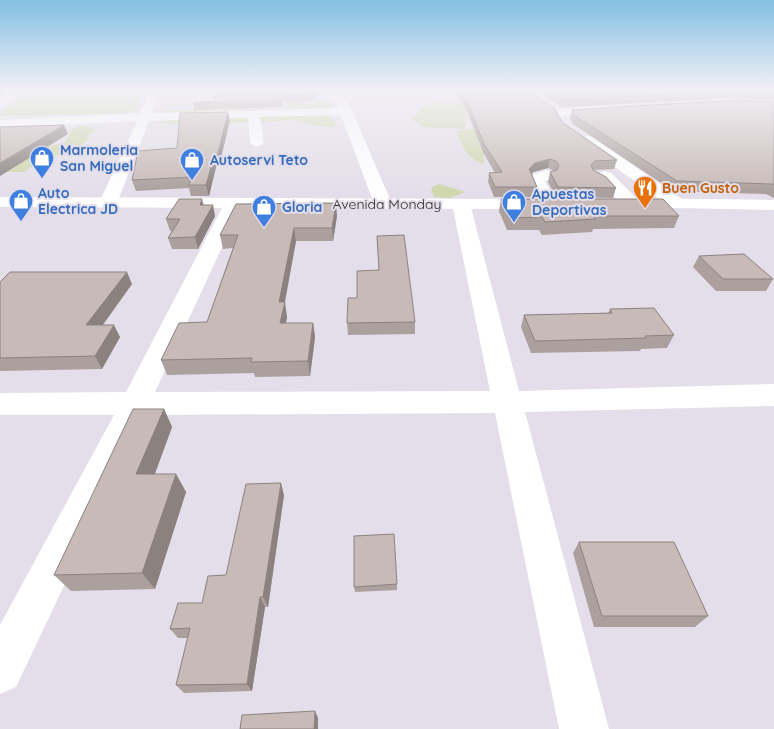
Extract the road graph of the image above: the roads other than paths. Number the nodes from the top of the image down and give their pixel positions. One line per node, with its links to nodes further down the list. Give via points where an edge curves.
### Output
1 (141, 124): 9 (street)
2 (255, 124): 5 (street)
3 (351, 124): 13 (street)
4 (575, 132): 7 (street)
5 (257, 143)
6 (547, 175): 15 (street, via 538,180)
7 (637, 176): 10 (street, via 602,175); 11 (street)
8 (0, 202): 9 (street, Avenida Monday)
9 (108, 203): 12 (street, Avenida Monday)
10 (631, 203): 11 (street); 17 (street)
11 (676, 203): 18 (street)
12 (233, 204): 13 (street, Avenida Monday); 22 (street)
13 (384, 204): 14 (street, Avenida Monday)
14 (461, 204): 15 (street, Avenida Monday); 20 (street)
15 (548, 204): 16 (street, Avenida Monday)
16 (566, 204)
17 (612, 204)
18 (774, 205)
19 (774, 395): 20 (street)
20 (506, 402): 22 (street); 24 (street)
21 (0, 404): 22 (street)
22 (136, 404): 23 (street)
23 (0, 671)
24 (584, 729)

